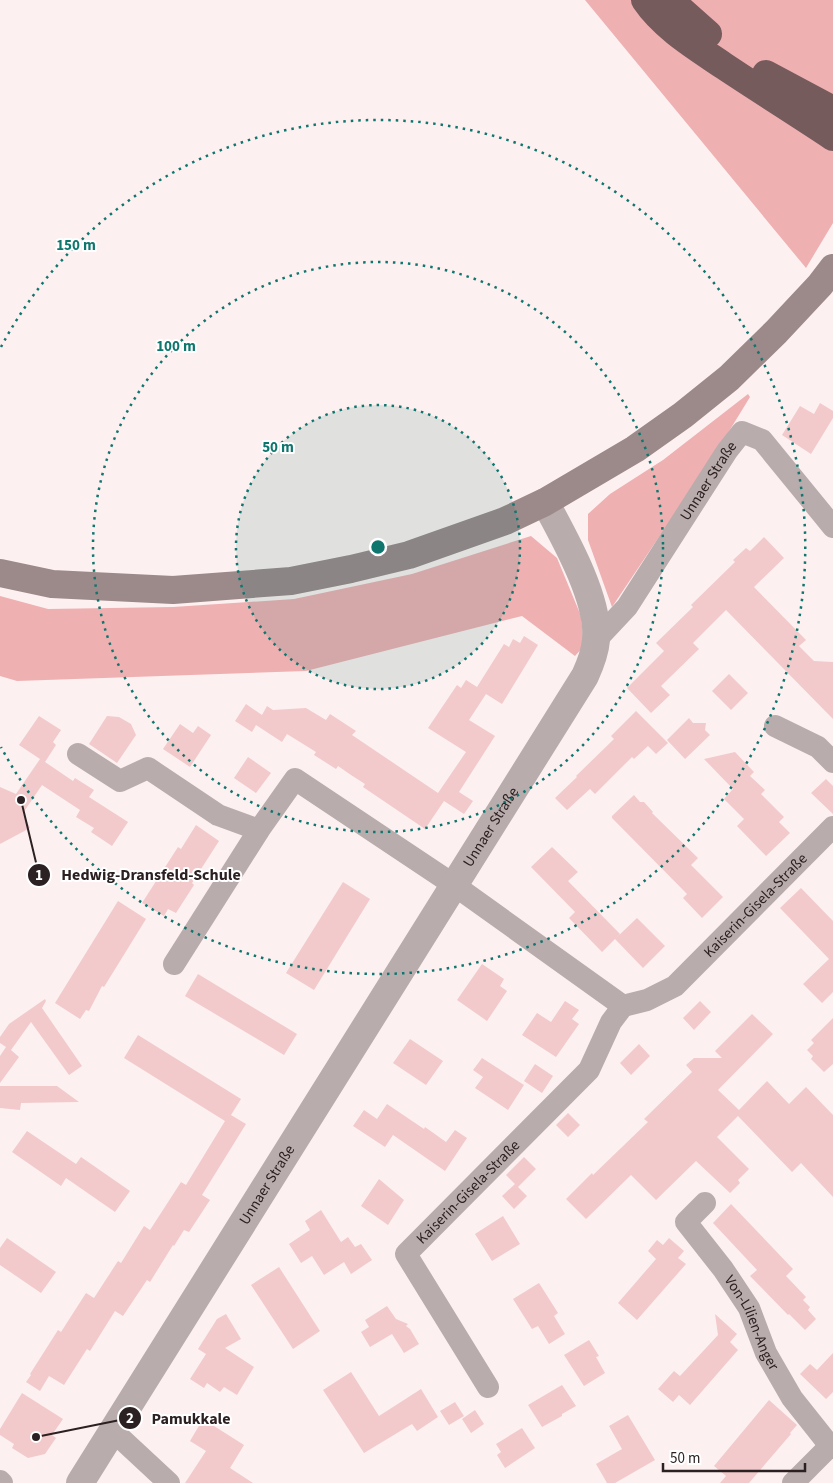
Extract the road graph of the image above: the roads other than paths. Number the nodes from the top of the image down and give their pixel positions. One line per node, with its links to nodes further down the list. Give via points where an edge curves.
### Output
1 (645, 0): 3 (highway, via 681,35 717,61)
2 (672, 0): 3 (highway, via 695,24 727,49)
3 (821, 115): 4 (highway); 5 (highway)
4 (833, 137)
5 (833, 144)
6 (833, 268): 7 (main road, via 776,332 729,378 635,449)
7 (545, 502): 9 (main road, via 505,521 409,555 291,581 173,590 52,584); 10 (street, Unnaer Straße, via 594,606)
8 (833, 527): 10 (street, Unnaer Straße, via 762,440 742,432 627,607)
9 (0, 573)
10 (597, 639): 16 (street, Unnaer Straße, via 585,676)
11 (775, 726): 13 (street, via 818,747)
12 (78, 754): 15 (street, via 120,781 148,768 218,815)
13 (833, 762)
14 (833, 828): 18 (street, Kaiserin-Gisela-Straße, via 675,986 647,1000)
15 (259, 830): 16 (street, Unnaer Straße, via 295,779); 17 (street, Unnaer Straße)
16 (454, 884): 18 (street); 21 (street, Unnaer Straße)
17 (174, 964)
18 (623, 1006): 20 (street, Kaiserin-Gisela-Straße, via 611,1022 589,1070 406,1254)
19 (705, 1203): 22 (street, Von-Lilien-Anger, via 686,1222 749,1308 766,1354 792,1398)
20 (488, 1387)
21 (113, 1431): 23 (street, Unnaer Straße); 24 (street)
22 (832, 1444): 25 (street)
23 (80, 1483)
24 (169, 1483)
25 (793, 1483)

